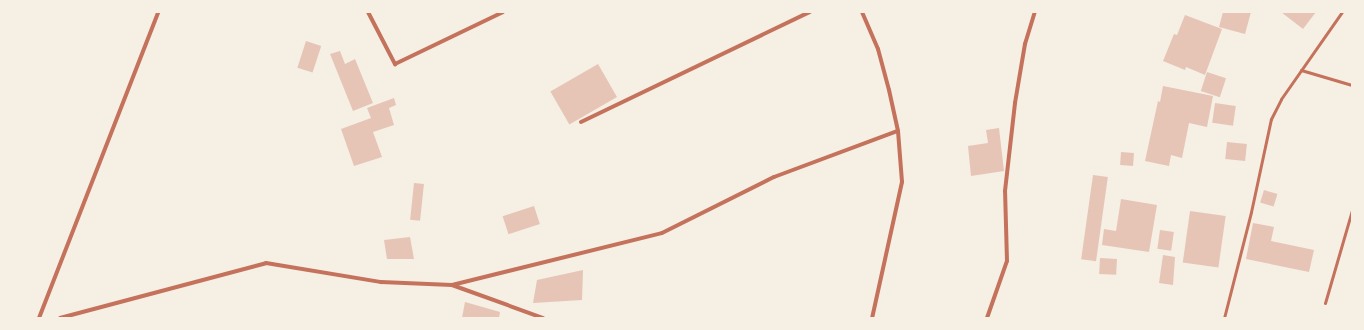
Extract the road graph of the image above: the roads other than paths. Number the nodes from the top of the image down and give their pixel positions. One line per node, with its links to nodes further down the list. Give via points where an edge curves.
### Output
1 (158, 12): 15 (street)
2 (368, 12): 3 (street, via 395,64)
3 (503, 12)
4 (810, 12): 10 (street)
5 (862, 12): 11 (street, via 878,49)
6 (1035, 12): 19 (street, via 1025,44 1011,132 1005,191 1007,261)
7 (1342, 12): 8 (lane)
8 (1301, 70): 9 (lane); 20 (lane, via 1270,119 1251,212)
9 (1352, 85)
10 (581, 122)
11 (898, 131): 13 (street, via 774,177 662,233); 18 (street, via 902,182)
12 (1352, 210): 14 (lane)
13 (452, 285): 16 (street, via 381,282 266,263); 17 (street)
14 (1325, 303)
15 (39, 318)
16 (60, 318)
17 (543, 318)
18 (872, 318)
19 (987, 318)
20 (1224, 318)

